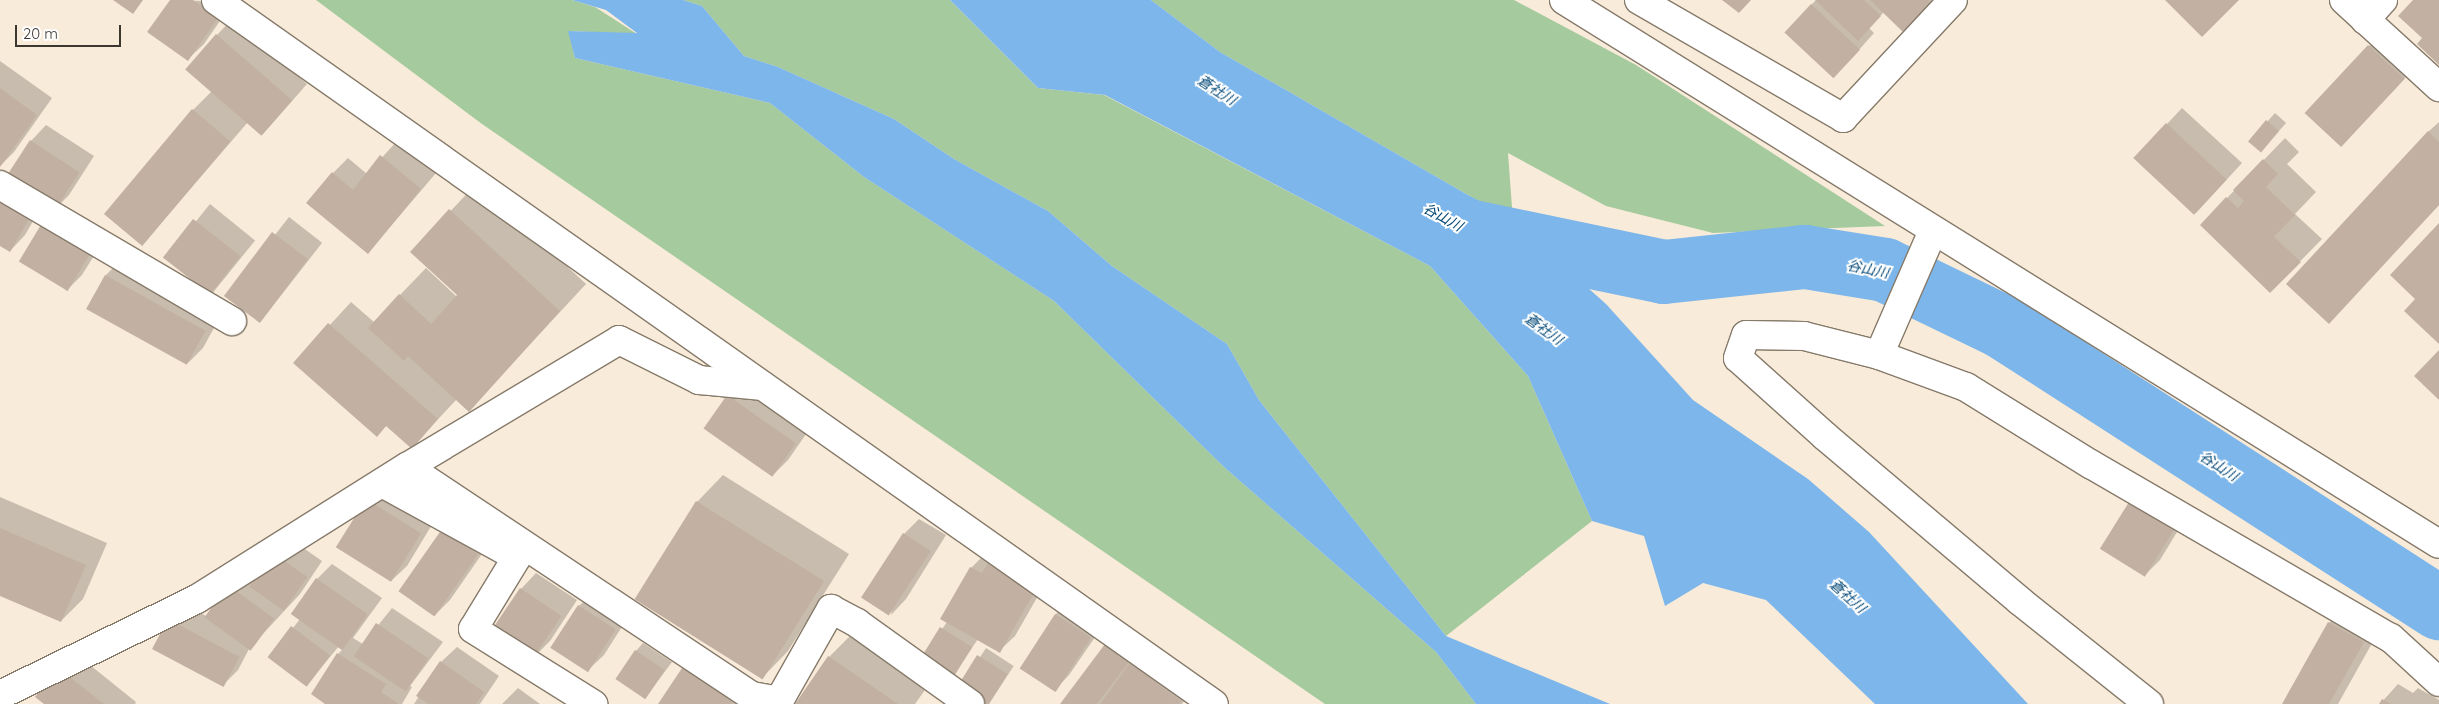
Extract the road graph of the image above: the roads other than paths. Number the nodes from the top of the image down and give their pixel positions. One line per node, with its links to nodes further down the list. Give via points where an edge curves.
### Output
1 (216, 0): 13 (street)
2 (1564, 0): 10 (street)
3 (1639, 0): 4 (street, via 1843,118)
4 (1953, 0)
5 (2344, 0): 7 (street)
6 (2383, 0): 7 (street)
7 (2365, 20): 8 (street)
8 (2439, 87)
9 (0, 185): 11 (street)
10 (1933, 232): 12 (street); 16 (street)
11 (232, 321)
12 (1879, 355): 17 (street, via 1966,387 2092,465 2391,638); 22 (street, via 1804,336 1746,335 1738,358 2013,595)
13 (763, 386): 14 (street, via 699,380 619,340); 21 (street)
14 (407, 467): 15 (street); 20 (street, via 752,696 779,701 831,609 857,623)
15 (382, 483): 18 (street, via 197,599); 19 (street, via 517,557 473,629)
16 (2439, 544)
17 (2439, 682)
18 (0, 695)
19 (592, 704)
20 (970, 704)
21 (1214, 704)
22 (2149, 704)

